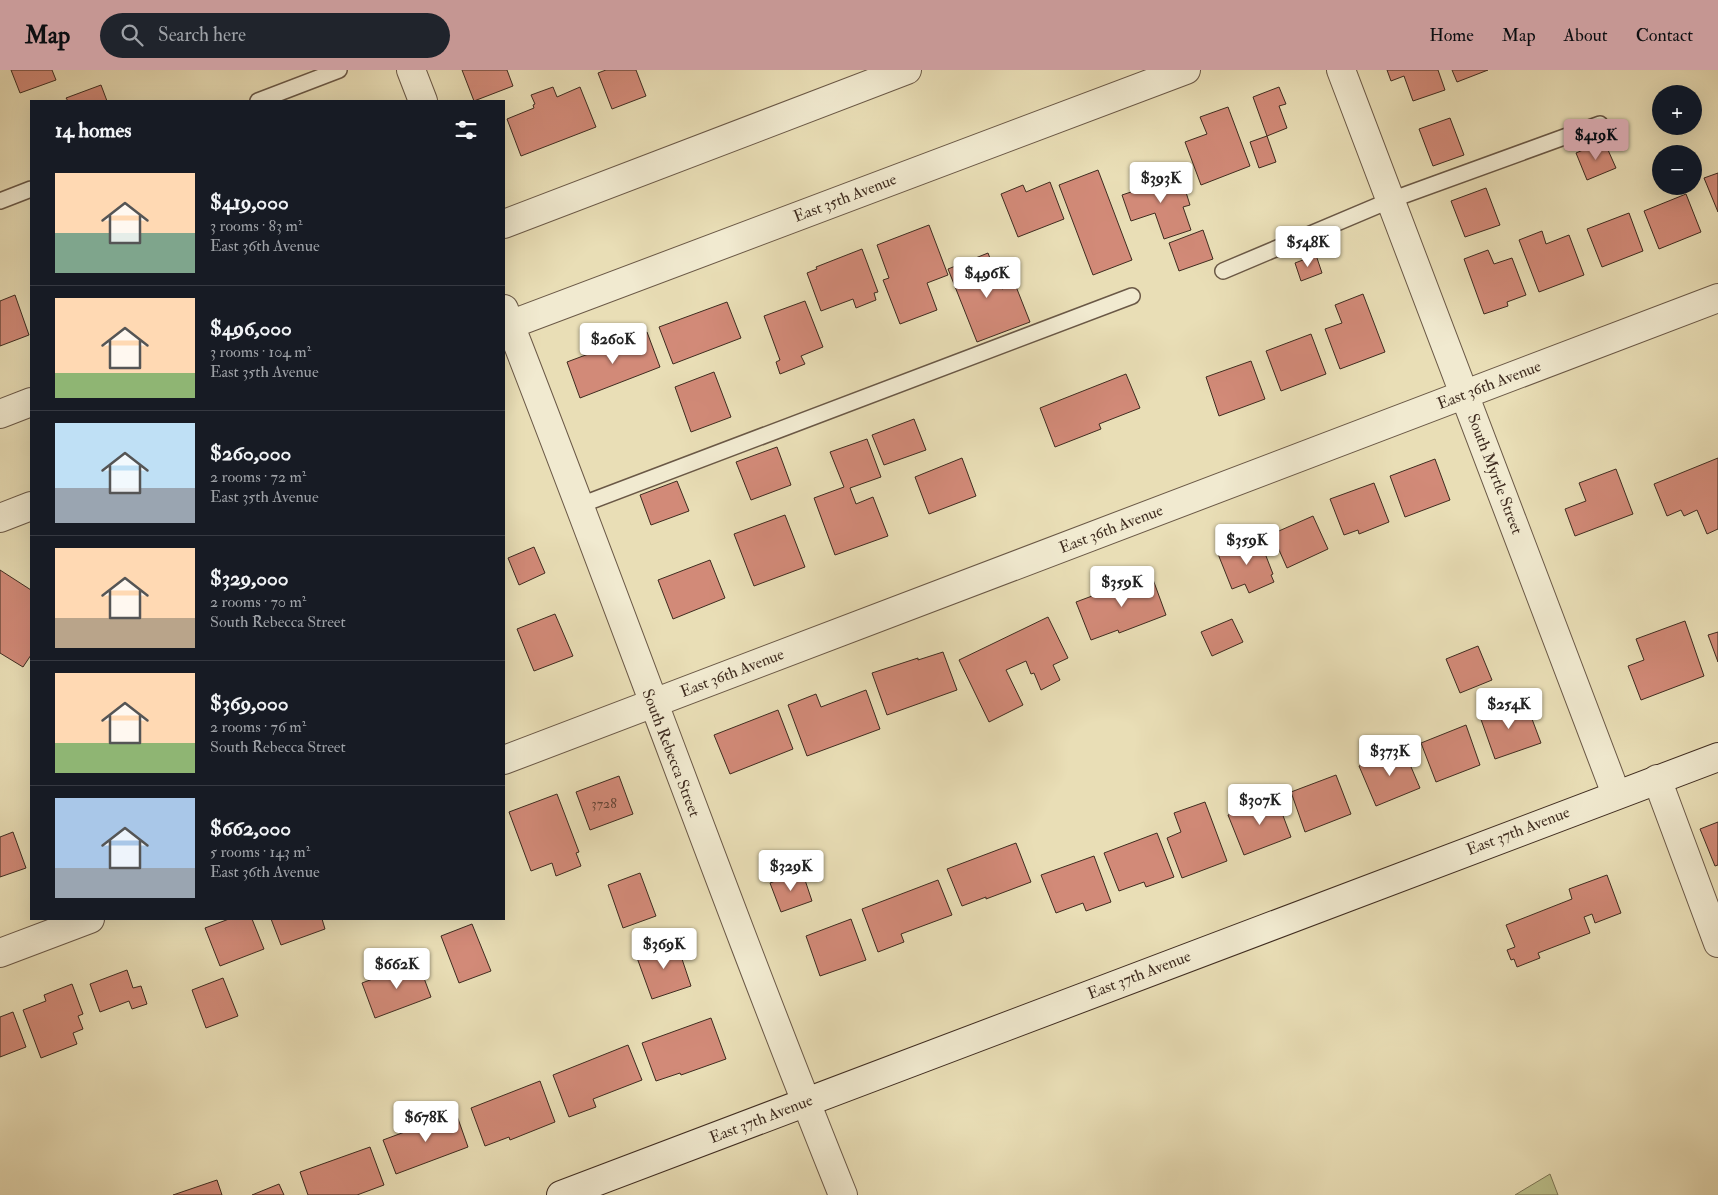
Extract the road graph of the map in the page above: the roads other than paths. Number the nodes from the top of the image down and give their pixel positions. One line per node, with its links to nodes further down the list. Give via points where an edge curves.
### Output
1 (339, 70): 6 (lane)
2 (411, 70): 7 (street)
3 (907, 70): 12 (street)
4 (1186, 70): 16 (street, East 35th Avenue)
5 (1341, 70): 10 (street, South Myrtle Street)
6 (261, 100)
7 (423, 100)
8 (1600, 124): 10 (lane)
9 (30, 189): 11 (lane)
10 (1391, 200): 13 (lane); 17 (street, South Myrtle Street)
11 (0, 201)
12 (505, 224)
13 (1223, 270)
14 (1132, 296): 21 (lane)
15 (1718, 298): 17 (street, East 36th Avenue)
16 (506, 320): 21 (street, South Rebecca Street)
17 (1465, 395): 23 (street, East 36th Avenue); 27 (street, South Myrtle Street)
18 (30, 402): 19 (street)
19 (0, 414)
20 (30, 506): 22 (street)
21 (578, 506): 23 (street, South Rebecca Street)
22 (0, 518)
23 (652, 703): 25 (street, East 36th Avenue); 31 (street, South Rebecca Street)
24 (1718, 757): 26 (street, East 37th Avenue)
25 (505, 760)
26 (1657, 780): 27 (street, East 37th Avenue); 29 (street)
27 (1616, 794): 31 (street, East 37th Avenue)
28 (87, 920): 30 (street)
29 (1718, 943)
30 (0, 954)
31 (805, 1102): 32 (street, East 37th Avenue); 33 (street, South Rebecca Street)
32 (561, 1195)
33 (843, 1195)

